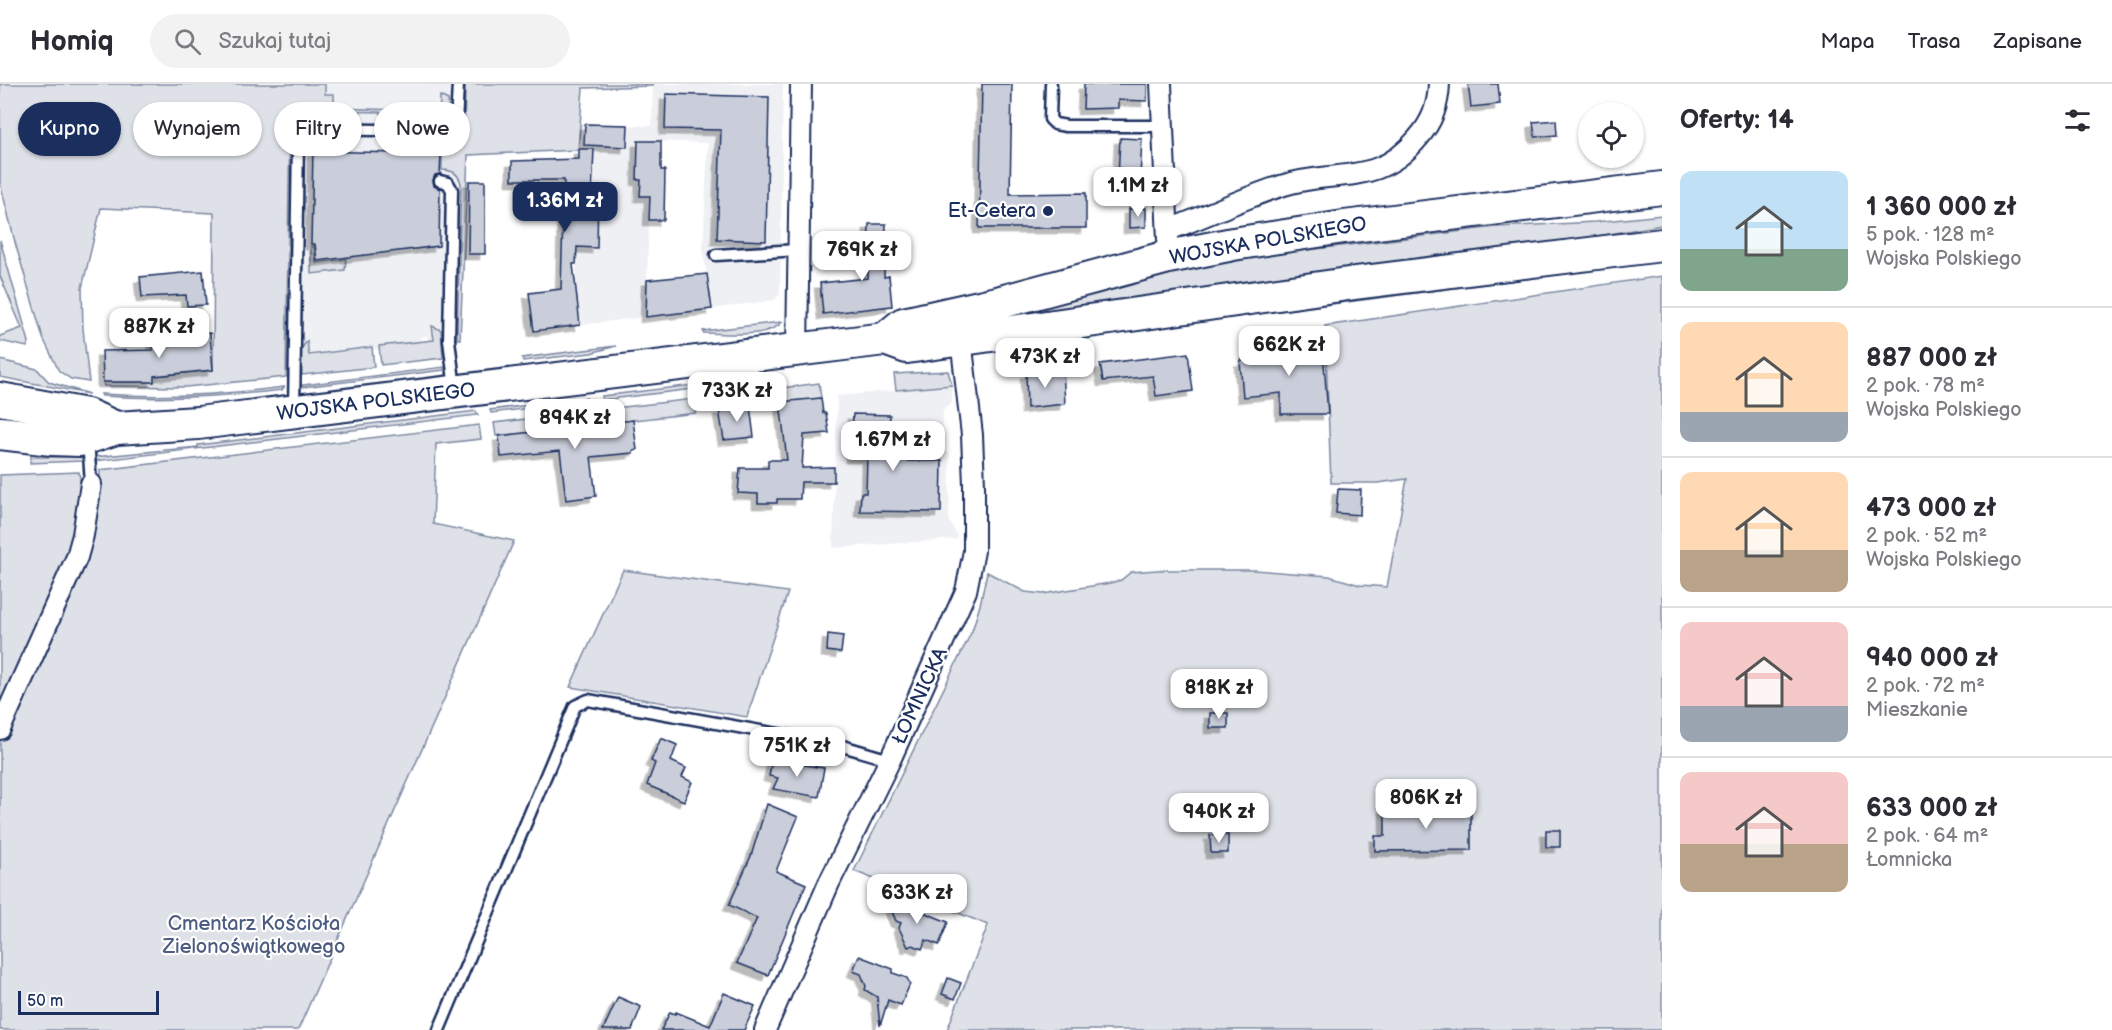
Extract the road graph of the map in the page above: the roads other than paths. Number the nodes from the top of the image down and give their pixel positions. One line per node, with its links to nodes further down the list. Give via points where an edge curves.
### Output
1 (458, 84): 18 (lane, via 457,120 449,131 308,129 299,135)
2 (801, 84): 11 (street)
3 (1051, 84): 6 (lane, via 1050,119 1056,124)
4 (1161, 84): 6 (street)
5 (1439, 84): 9 (street, via 1434,113 1424,131 1387,166 1367,173 1283,185)
6 (1162, 126): 9 (street)
7 (440, 181): 16 (lane, via 448,183 452,190 449,340)
8 (1662, 188): 9 (main road, WOJSKA POLSKIEGO, via 1233,244)
9 (1168, 244): 13 (main road, WOJSKA POLSKIEGO, via 1001,302 903,324)
10 (1662, 245): 14 (main road, WOJSKA POLSKIEGO, via 1355,283)
11 (798, 250): 12 (lane); 15 (street)
12 (716, 255)
13 (885, 339): 14 (main road, WOJSKA POLSKIEGO, via 906,347); 15 (main road, WOJSKA POLSKIEGO)
14 (961, 339): 23 (street, ŁOMNICKA, via 972,435 972,571 960,608)
15 (796, 350): 16 (main road, WOJSKA POLSKIEGO)
16 (456, 392): 18 (main road, WOJSKA POLSKIEGO)
17 (0, 399): 20 (main road, WOJSKA POLSKIEGO, via 87,415)
18 (294, 412): 20 (main road, WOJSKA POLSKIEGO)
19 (0, 433): 20 (main road, WOJSKA POLSKIEGO, via 52,439)
20 (102, 433): 21 (lane)
21 (91, 484): 22 (street, via 77,557)
22 (0, 729)
23 (890, 760): 24 (lane, via 839,745 600,702 588,700 575,706); 25 (street, ŁOMNICKA, via 829,883)
24 (439, 1030)
25 (765, 1030)

